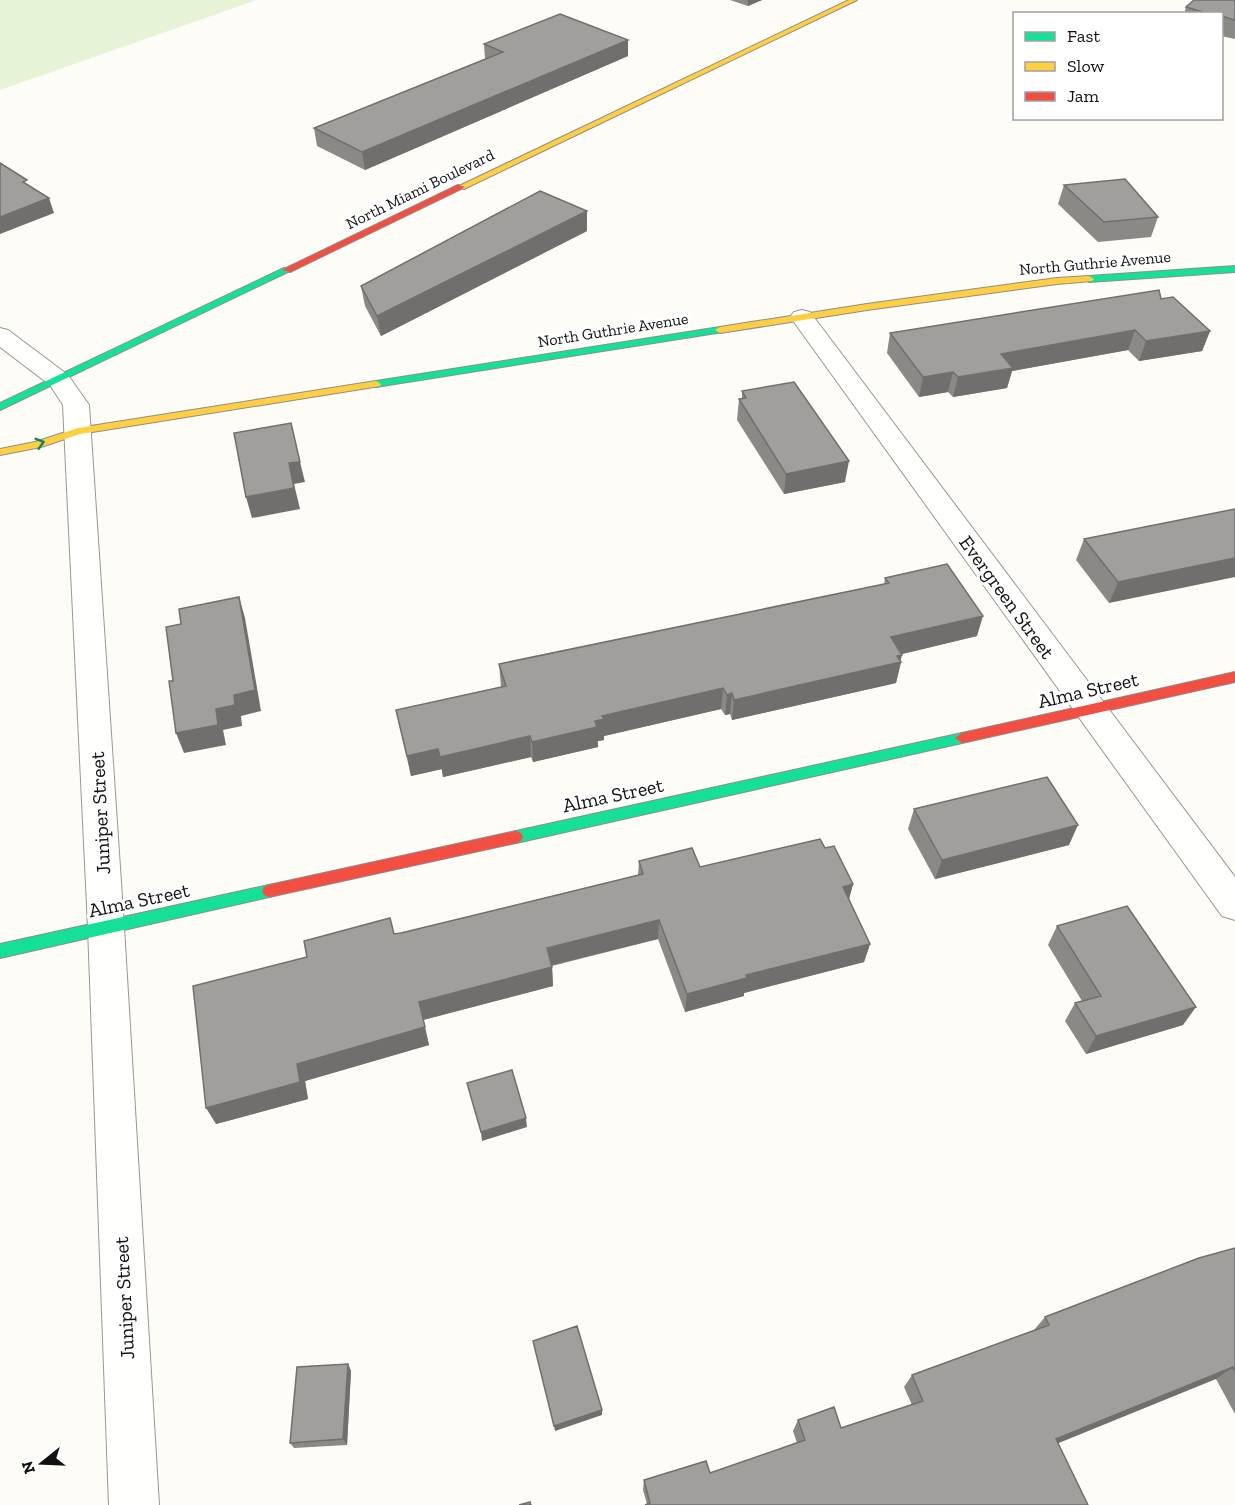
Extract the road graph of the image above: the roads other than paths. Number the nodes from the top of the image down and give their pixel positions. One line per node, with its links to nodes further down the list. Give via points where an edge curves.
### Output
1 (854, 0): 5 (street, North Miami Boulevard)
2 (1235, 269): 3 (street, North Guthrie Avenue, via 1057,281)
3 (802, 317): 7 (street, North Guthrie Avenue); 10 (street, Evergreen Street)
4 (0, 335): 5 (street, Juniper Street)
5 (59, 380): 6 (street, North Miami Boulevard); 7 (street, Juniper Street, via 76,405)
6 (0, 407)
7 (78, 431): 8 (street, North Guthrie Avenue, one-way to 7); 12 (street, Juniper Street)
8 (0, 452)
9 (1235, 677): 10 (street, Alma Street)
10 (1090, 710): 11 (street, Evergreen Street); 12 (street, Alma Street)
11 (1235, 905)
12 (106, 927): 13 (street, Alma Street); 14 (street, Juniper Street)
13 (0, 951)
14 (134, 1505)

